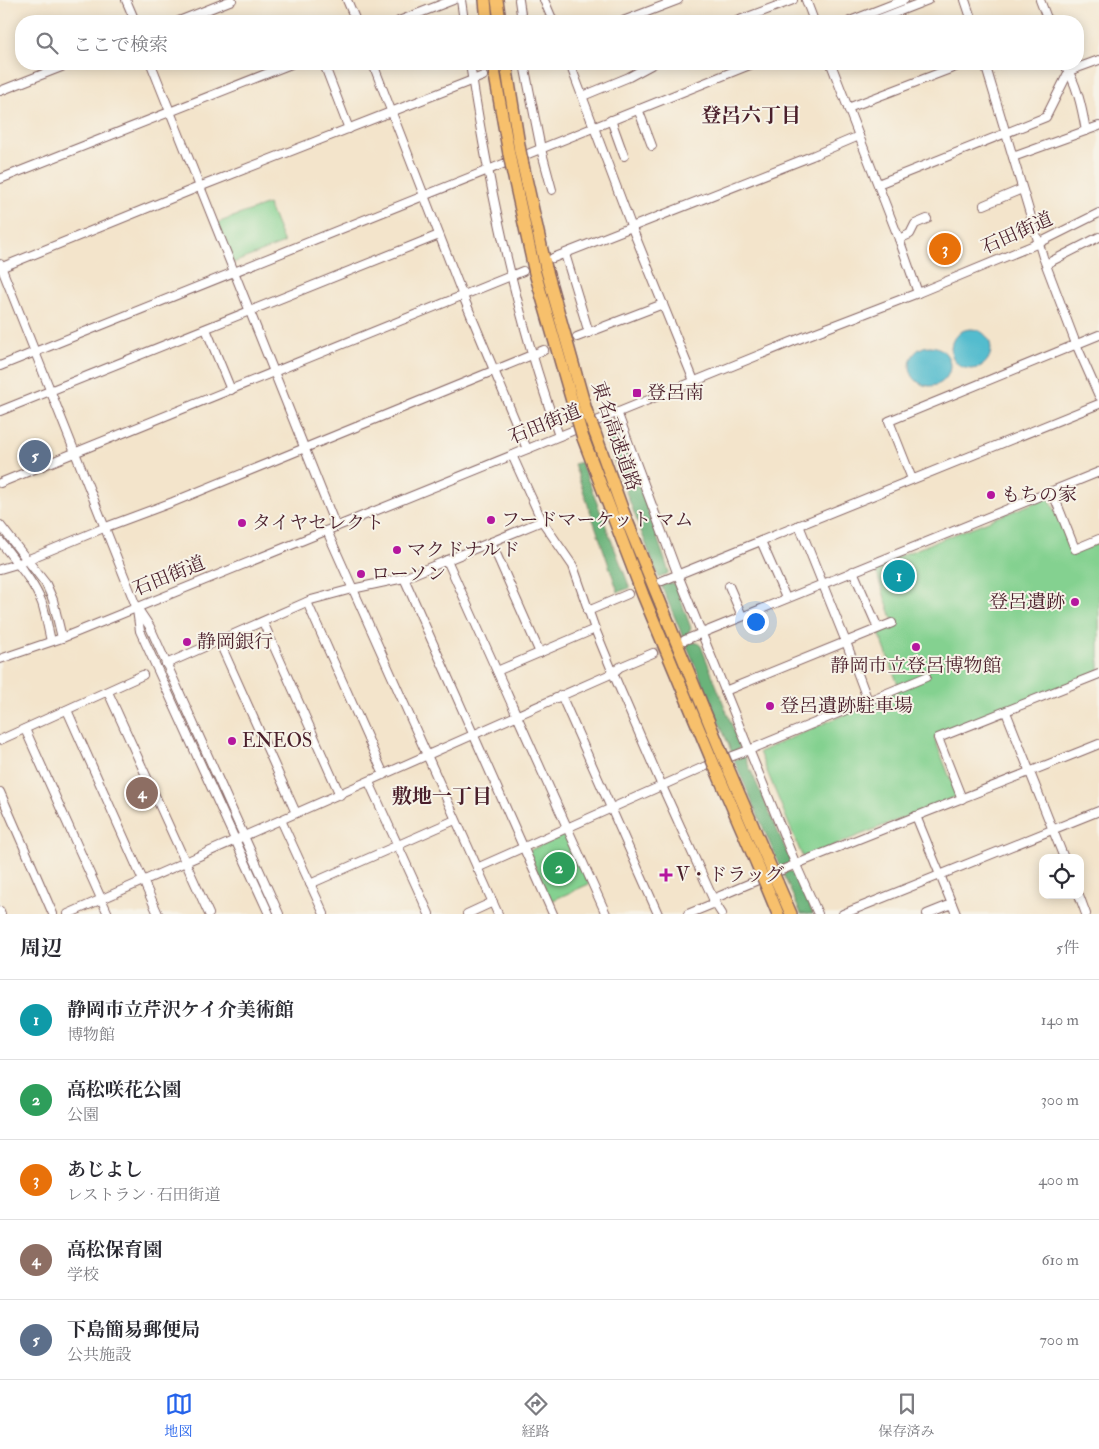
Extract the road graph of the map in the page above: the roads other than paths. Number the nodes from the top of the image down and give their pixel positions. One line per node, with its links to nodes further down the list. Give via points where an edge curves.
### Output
1 (126, 0): 16 (street)
2 (232, 0): 17 (street)
3 (347, 0): 18 (street)
4 (453, 0): 19 (street)
5 (461, 0): 20 (street)
6 (519, 0): 22 (street)
7 (544, 0): 23 (street)
8 (678, 0): 24 (street)
9 (793, 0): 25 (street)
10 (806, 0): 26 (street)
11 (904, 0): 27 (street)
12 (928, 0): 28 (street)
13 (965, 0): 29 (street)
14 (1040, 0): 30 (street)
15 (497, 1): 21 (highway)
16 (132, 15)
17 (194, 15)
18 (353, 15)
19 (414, 15)
20 (463, 15)
21 (499, 15)
22 (521, 15)
23 (550, 15)
24 (639, 15)
25 (753, 15)
26 (812, 15)
27 (865, 15)
28 (889, 15)
29 (970, 15)
30 (1046, 15)
31 (1099, 60): 32 (street)
32 (1084, 66)
33 (54, 70): 51 (street)
34 (153, 70): 55 (street)
35 (275, 70): 55 (street)
36 (326, 70): 60 (street)
37 (376, 70): 56 (street)
38 (471, 70): 50 (street)
39 (495, 70): 66 (highway, 東名高速道路)
40 (507, 70): 66 (highway, 東名高速道路)
41 (525, 70): 65 (street)
42 (572, 70): 52 (street)
43 (642, 70): 52 (street)
44 (737, 70): 54 (street)
45 (833, 70): 53 (street)
46 (947, 70): 53 (street)
47 (987, 70): 62 (street)
48 (1069, 71): 61 (street, via 1082,105); 62 (street, via 1046,118)
49 (483, 76): 50 (street)
50 (473, 80): 56 (street); 69 (street)
51 (0, 91)
52 (582, 96): 59 (street)
53 (848, 108): 63 (street)
54 (638, 109): 57 (street); 64 (street)
55 (169, 111): 70 (street); 72 (street)
56 (393, 112): 60 (street); 75 (street)
57 (611, 120): 59 (street); 67 (street)
58 (1099, 126): 61 (street)
59 (594, 127): 65 (street); 79 (street)
60 (349, 129): 72 (street)
61 (1086, 131): 68 (street)
62 (1006, 134): 68 (street); 71 (street)
63 (859, 136): 71 (street); 79 (street)
64 (652, 146)
65 (541, 149): 69 (street); 74 (street)
66 (515, 152): 112 (highway, 東名高速道路, bridge, via 535,273)
67 (624, 156)
68 (1013, 157): 73 (street)
69 (489, 170): 75 (street); 90 (street)
70 (0, 178)
71 (878, 184): 82 (street)
72 (199, 187): 87 (street); 89 (street)
73 (1022, 189): 76 (street); 83 (street)
74 (552, 190)
75 (424, 195): 80 (street); 89 (street)
76 (984, 205)
77 (1099, 213): 83 (street, 石田街道)
78 (927, 219): 82 (street, via 915,224 910,234)
79 (632, 228): 84 (street); 93 (street)
80 (439, 235): 92 (street); 94 (street)
81 (1099, 237): 86 (street)
82 (899, 238): 91 (street)
83 (1039, 243): 86 (street); 91 (street, 石田街道)
84 (565, 254): 85 (street); 96 (street)
85 (553, 258)
86 (1046, 264): 99 (street)
87 (0, 267): 101 (street)
88 (523, 271): 90 (street)
89 (233, 272): 94 (street); 101 (street)
90 (511, 276): 92 (street); 102 (street)
91 (918, 293): 106 (street, 石田街道)
92 (463, 296): 104 (street); 105 (street)
93 (663, 304): 96 (street); 106 (street)
94 (249, 311): 95 (street); 104 (street)
95 (206, 329): 107 (street); 108 (street)
96 (589, 333): 98 (street)
97 (1099, 335): 99 (street)
98 (577, 337)
99 (1076, 344): 109 (street); 120 (street, via 889,421)
100 (544, 350): 102 (street)
101 (35, 352): 103 (street); 108 (street)
102 (534, 354): 105 (street); 114 (street)
103 (0, 366)
104 (274, 372): 107 (street); 115 (street)
105 (494, 372): 115 (street); 116 (street)
106 (694, 381): 113 (street, 石田街道)
107 (230, 390): 117 (street)
108 (51, 391): 111 (street); 117 (street)
109 (1099, 396)
110 (1099, 404): 120 (street)
111 (0, 411)
112 (581, 412): 182 (highway, 東名高速道路, bridge, via 595,434); 182 (highway, 東名高速道路, bridge, via 584,438 643,595)
113 (617, 412): 114 (street, 石田街道); 138 (street)
114 (559, 436): 116 (street, 石田街道)
115 (304, 448): 126 (street); 127 (street)
116 (527, 449): 118 (street, 石田街道)
117 (75, 452): 121 (street); 126 (street)
118 (512, 455): 123 (street); 127 (street, 石田街道)
119 (1099, 472): 122 (street)
120 (912, 479): 125 (street)
121 (0, 483)
122 (1052, 491): 129 (street, via 1075,549); 137 (street)
123 (542, 521): 132 (street); 148 (street, via 573,566)
124 (0, 525): 133 (street)
125 (798, 526): 131 (street); 141 (street)
126 (106, 527): 133 (street); 147 (street)
127 (336, 527): 128 (street, 石田街道)
128 (327, 531): 143 (street); 147 (street, 石田街道)
129 (1099, 539)
130 (0, 541): 135 (street)
131 (761, 541): 138 (street); 145 (street)
132 (491, 542): 134 (street); 160 (street)
133 (27, 559): 135 (street); 155 (street, via 46,584)
134 (447, 560): 139 (street); 164 (street)
135 (17, 564): 136 (street); 157 (street, via 42,605)
136 (0, 568)
137 (853, 570): 141 (street); 152 (street)
138 (678, 575): 140 (street); 154 (street)
139 (404, 578): 143 (street); 177 (street)
140 (662, 581)
141 (822, 583): 145 (street); 159 (street)
142 (730, 586): 149 (street)
143 (352, 589): 146 (street); 181 (street)
144 (628, 594): 148 (street)
145 (786, 598): 149 (street)
146 (307, 602): 150 (street); 184 (street)
147 (136, 606): 155 (street, 石田街道); 163 (street, via 150,627); 199 (street, via 140,631)
148 (588, 611): 153 (street)
149 (742, 616): 154 (street)
150 (263, 622): 158 (street); 188 (street)
151 (892, 622): 152 (street)
152 (878, 628): 159 (street)
153 (595, 629): 160 (street); 165 (street)
154 (702, 633): 156 (street); 169 (street)
155 (62, 638): 157 (street, 石田街道)
156 (684, 640)
157 (51, 641): 162 (street, 石田街道)
158 (219, 641): 163 (street); 192 (street)
159 (846, 642): 169 (street); 172 (street)
160 (540, 653): 164 (street)
161 (653, 653): 165 (street)
162 (0, 659)
163 (166, 664): 198 (street)
164 (497, 671): 175 (street)
165 (613, 673): 171 (street); 186 (street)
166 (1099, 674): 174 (street)
167 (143, 675): 170 (street)
168 (926, 677): 172 (street)
169 (725, 691): 180 (street)
170 (108, 692): 173 (street); 203 (street)
171 (561, 695): 175 (street); 190 (street)
172 (868, 701): 180 (street)
173 (67, 710): 176 (street); 207 (street)
174 (1006, 712): 183 (street); 189 (street, via 938,738)
175 (517, 715): 177 (street); 196 (street)
176 (25, 729): 178 (street); 209 (street)
177 (473, 735): 181 (street); 201 (street)
178 (0, 740)
179 (1099, 744): 183 (street)
180 (749, 750): 186 (street); 204 (street)
181 (428, 755): 184 (street); 195 (street)
182 (717, 756): 230 (highway, 東名高速道路, bridge); 231 (highway, 東名高速道路, bridge)
183 (1030, 772): 189 (street); 197 (street)
184 (384, 775): 185 (street)
185 (369, 782): 188 (street); 200 (street)
186 (662, 786): 190 (street); 211 (street)
187 (0, 792): 214 (street)
188 (340, 794): 192 (street)
189 (962, 799): 193 (street)
190 (612, 809): 196 (street); 227 (street)
191 (1099, 811): 197 (street)
192 (296, 813): 194 (street)
193 (916, 816): 204 (street); 206 (street)
194 (282, 820): 198 (street); 208 (street)
195 (455, 820): 200 (street); 205 (street)
196 (567, 829): 201 (street); 226 (street)
197 (1053, 830): 202 (street); 206 (street)
198 (244, 837): 199 (street); 220 (street)
199 (236, 840): 203 (street); 219 (street)
200 (397, 845): 208 (street); 222 (street)
201 (523, 848): 205 (street); 225 (street)
202 (1062, 854)
203 (185, 862): 207 (street); 218 (street)
204 (796, 865): 211 (street); 232 (street)
205 (477, 868): 212 (street)
206 (940, 876): 213 (street); 233 (street)
207 (143, 881): 209 (street); 217 (street)
208 (310, 884): 221 (street)
209 (101, 899): 215 (street); 216 (street)
210 (1080, 899): 236 (street)
211 (714, 901): 228 (street); 229 (street)
212 (492, 902): 223 (street); 224 (street)
213 (952, 904): 234 (street); 235 (street)
214 (54, 914)
215 (68, 914)
216 (108, 914)
217 (158, 914)
218 (209, 914)
219 (269, 914)
220 (279, 914)
221 (324, 914)
222 (429, 914)
223 (467, 914)
224 (498, 914)
225 (553, 914)
226 (606, 914)
227 (658, 914)
228 (688, 914)
229 (722, 914)
230 (778, 914)
231 (791, 914)
232 (818, 914)
233 (843, 914)
234 (926, 914)
235 (956, 914)
236 (1086, 914)

